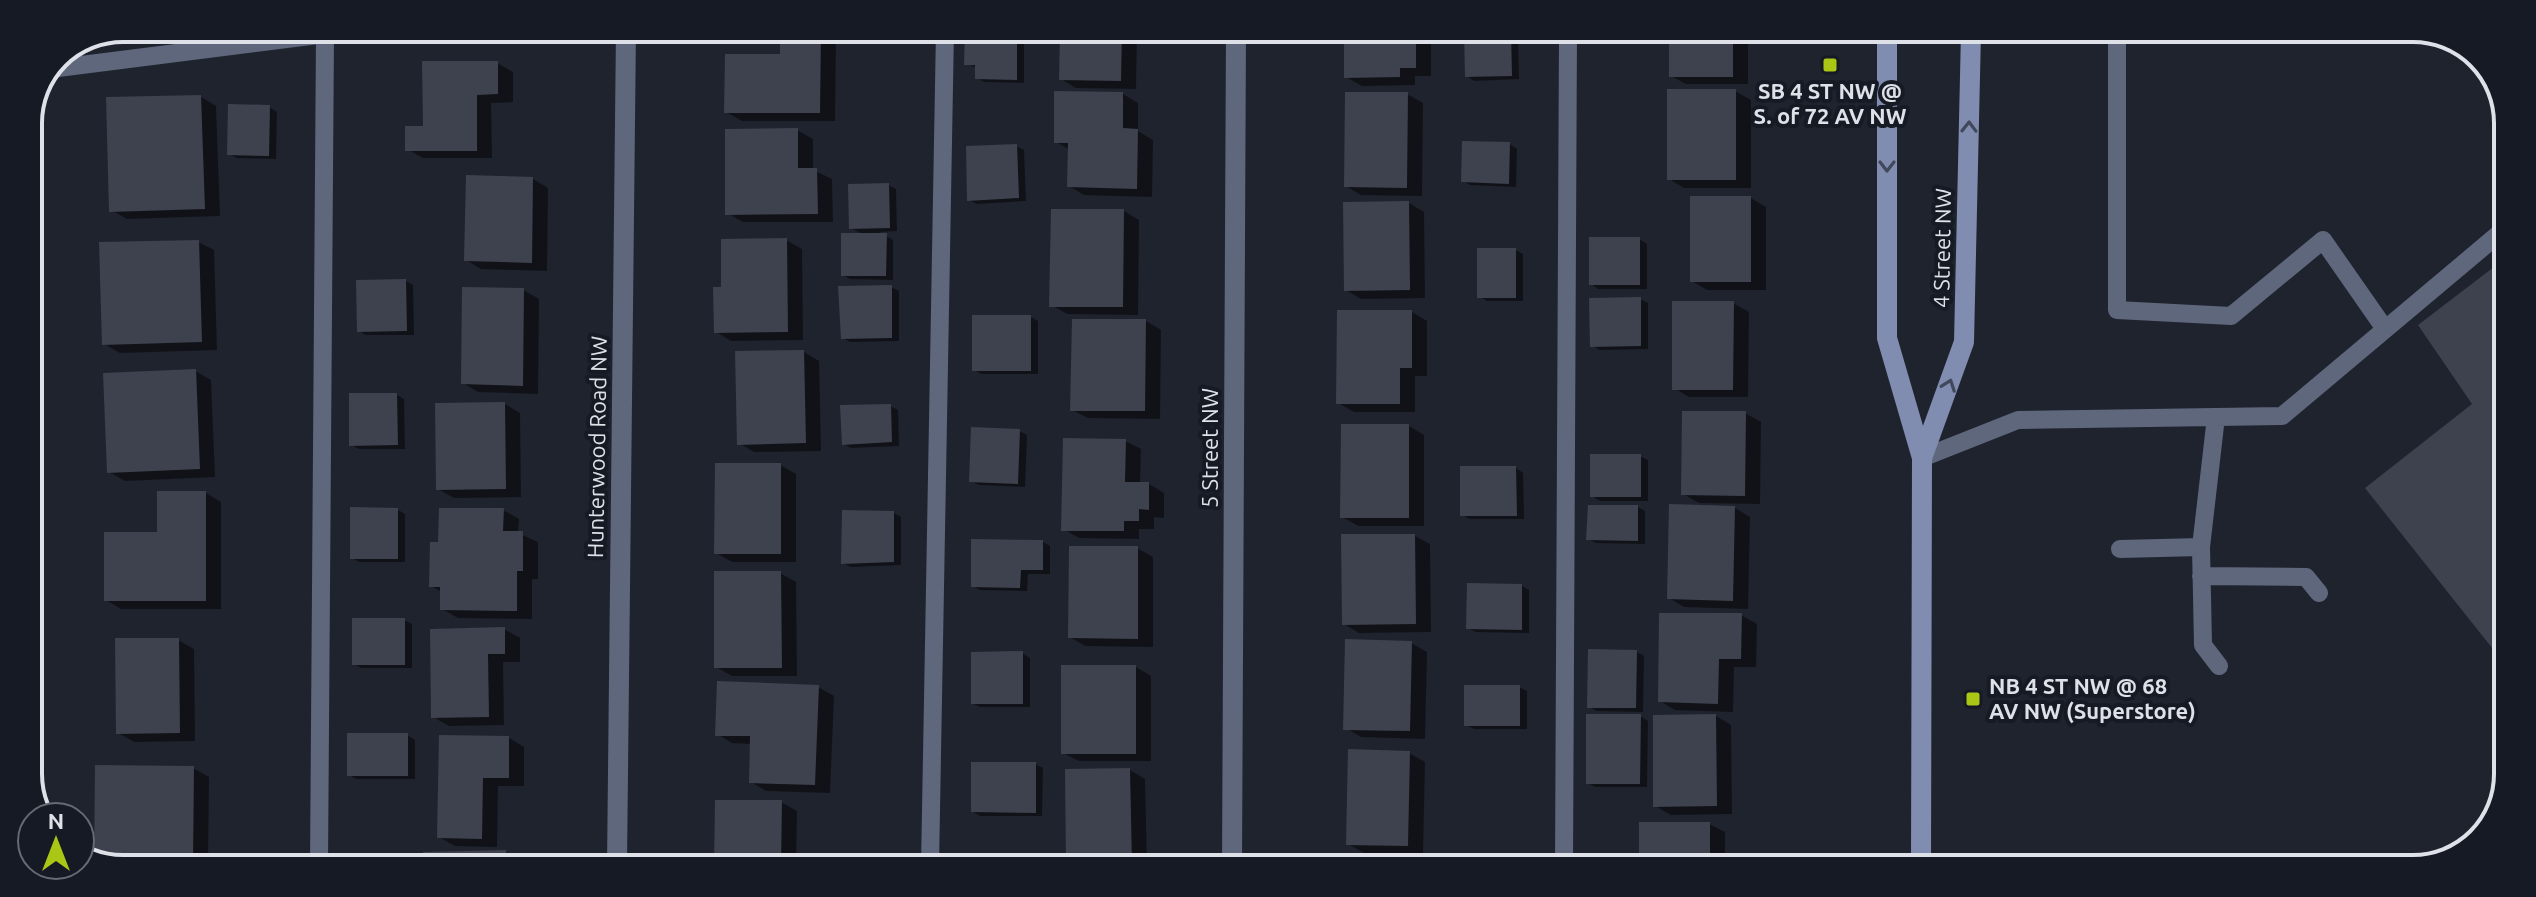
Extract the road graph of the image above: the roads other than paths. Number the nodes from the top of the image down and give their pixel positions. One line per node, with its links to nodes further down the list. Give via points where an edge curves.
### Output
1 (268, 42): 10 (lane)
2 (325, 42): 20 (lane)
3 (626, 42): 21 (street, Hunterwood Road NW)
4 (945, 42): 22 (lane)
5 (1236, 42): 23 (street, 5 Street NW)
6 (1568, 42): 24 (lane)
7 (1887, 42): 14 (main road, 4 Street NW, one-way to 14, via 1887,338)
8 (1971, 42): 14 (main road, 4 Street NW, one-way to 8, via 1964,342)
9 (2117, 42): 12 (lane, via 2117,310 2231,316 2323,240)
10 (65, 67)
11 (2494, 238): 12 (lane)
12 (2385, 329): 13 (lane, via 2282,416)
13 (2216, 417): 14 (lane, via 2018,420); 15 (lane)
14 (1922, 458): 25 (main road, 4 Street NW)
15 (2201, 547): 16 (lane); 17 (lane)
16 (2120, 549)
17 (2201, 576): 18 (lane, via 2306,577); 19 (lane, via 2203,645)
18 (2319, 593)
19 (2219, 666)
20 (319, 855)
21 (617, 855)
22 (930, 855)
23 (1232, 855)
24 (1564, 855)
25 (1921, 855)

